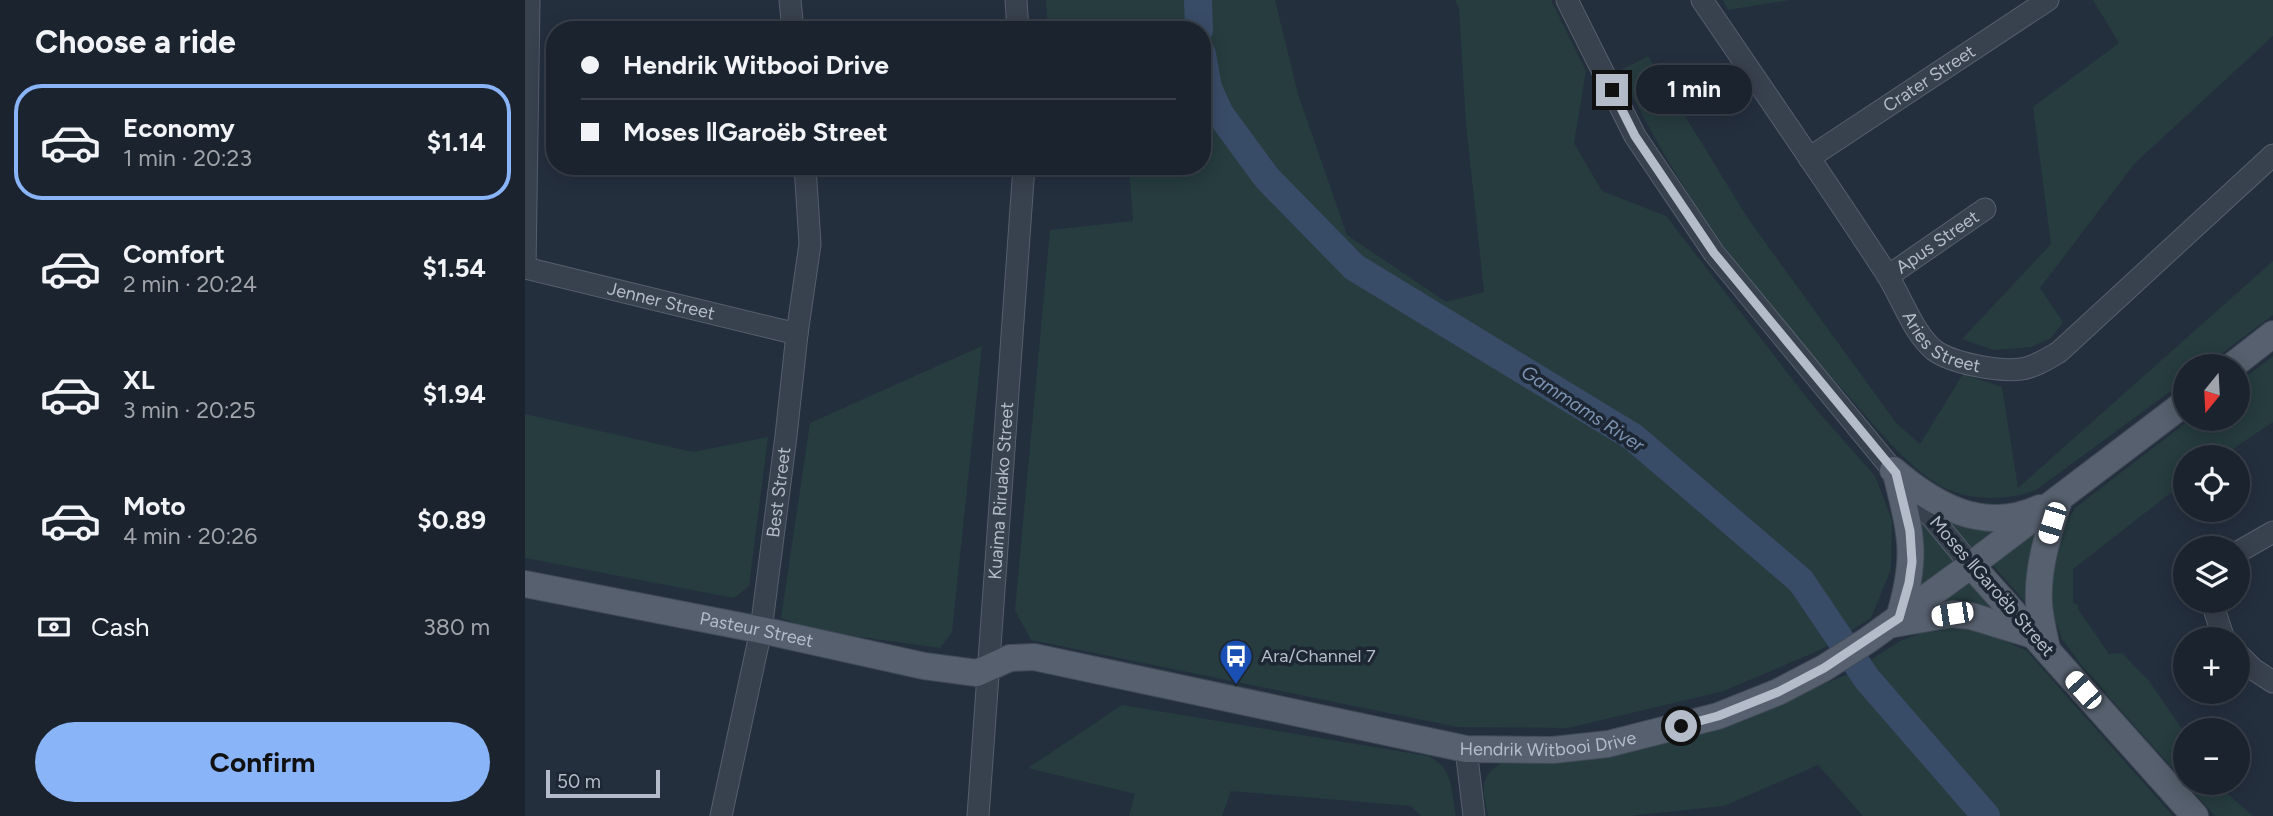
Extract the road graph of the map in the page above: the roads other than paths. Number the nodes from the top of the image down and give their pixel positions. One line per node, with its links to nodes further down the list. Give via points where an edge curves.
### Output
1 (529, 0): 14 (street)
2 (790, 0): 7 (street)
3 (1016, 0): 8 (street)
4 (1567, 0): 20 (street, Moses ǁGaroëb Street, via 1635,136 1714,253)
5 (1702, 0): 10 (street, Aries Street)
6 (2048, 0): 10 (street, Crater Street)
7 (792, 21)
8 (1017, 21)
9 (2273, 155): 15 (street, Aries Street, via 2059,352 2031,366 2002,369 1949,358 1935,350 1924,340)
10 (1809, 158): 15 (street, Aries Street)
11 (806, 175): 16 (street, Best Street, via 810,244)
12 (1023, 175): 30 (street, Kuaima Riruako Street)
13 (1985, 209): 15 (street, Apus Street)
14 (525, 268): 16 (street, Jenner Street)
15 (1888, 276)
16 (797, 334): 27 (street, Best Street)
17 (2273, 334): 18 (main road)
18 (2247, 354)
19 (2173, 412): 21 (main road, Hendrik Witbooi Drive)
20 (1894, 471): 21 (main road, via 1919,492 1966,515 2025,515); 24 (street, Moses ǁGaroëb Street); 26 (main road, via 1910,531 1912,562)
21 (2061, 498): 24 (main road, Hendrik Witbooi Drive); 28 (main road, via 2039,583)
22 (2273, 532): 23 (street)
23 (2250, 544)
24 (1971, 565): 26 (main road, Hendrik Witbooi Drive); 28 (main road, Moses ǁGaroëb Street)
25 (525, 584): 27 (main road, Pasteur Street)
26 (1894, 621): 28 (main road, via 1971,616); 32 (main road, Hendrik Witbooi Drive, via 1824,668 1718,716 1608,744 1553,750)
27 (761, 630): 30 (main road, Pasteur Street, via 924,666 977,673); 33 (street, Best Street)
28 (2041, 642): 36 (main road, Moses ǁGaroëb Street)
29 (2250, 666): 31 (street)
30 (989, 669): 32 (main road, Hendrik Witbooi Drive, via 1010,658 1034,657); 34 (street, Kuaima Riruako Street)
31 (2273, 682)
32 (1466, 749): 35 (street)
33 (721, 816)
34 (978, 816)
35 (1474, 816)
36 (2195, 816)

